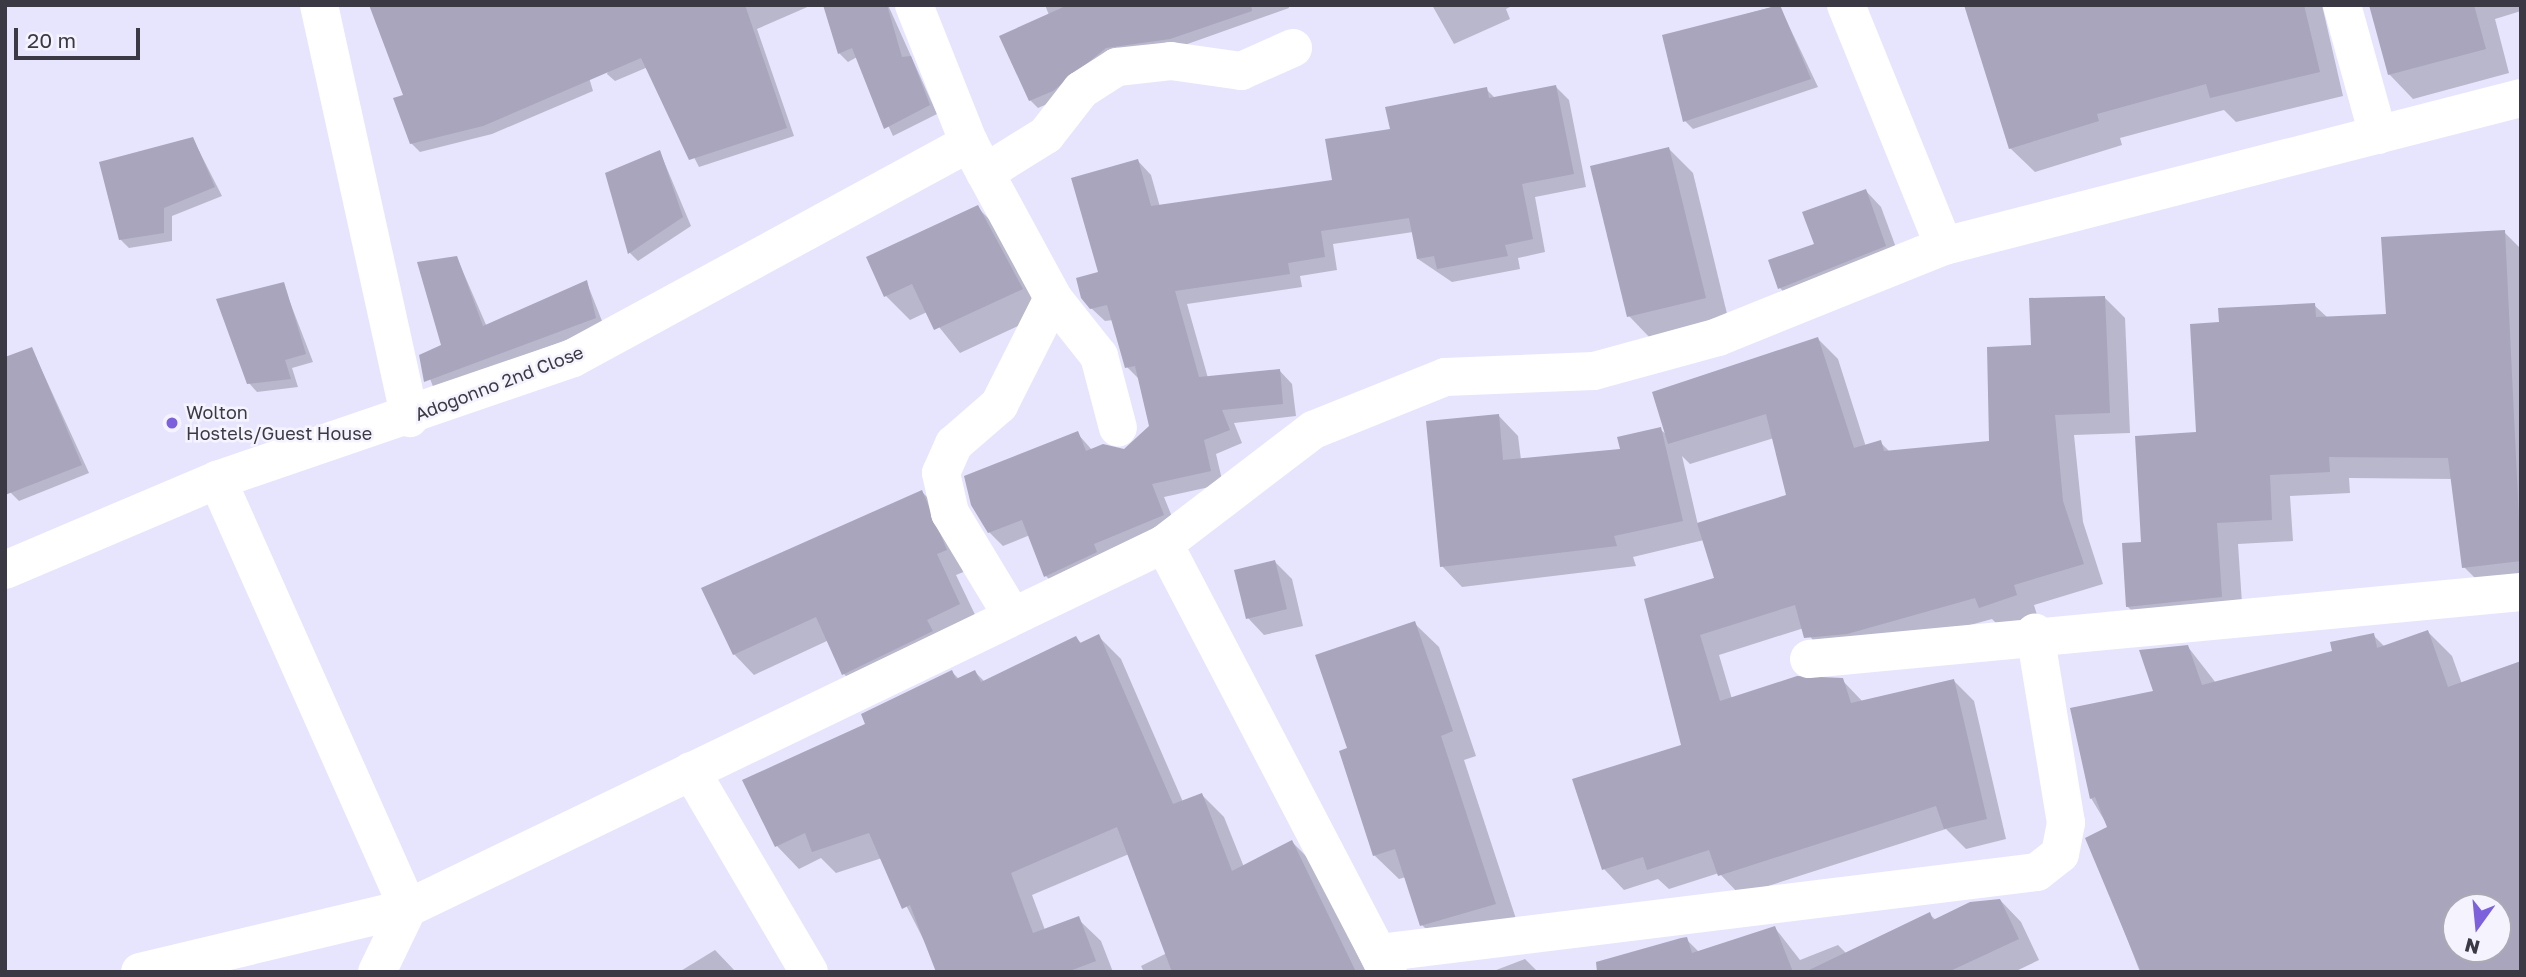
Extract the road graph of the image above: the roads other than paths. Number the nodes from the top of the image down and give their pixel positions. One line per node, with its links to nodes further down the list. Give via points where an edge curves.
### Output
1 (319, 5): 11 (street)
2 (914, 5): 8 (street)
3 (1846, 5): 9 (street)
4 (2342, 5): 7 (street)
5 (1293, 48): 8 (street, Adogonno 2nd Close, via 1241,71 1171,61 1117,67 1081,90 1046,135)
6 (2521, 98): 7 (street)
7 (2378, 135): 9 (street)
8 (977, 158): 10 (street); 11 (street, Adogonno 2nd Close, via 573,358)
9 (1944, 246): 14 (street, via 1718,337 1594,371 1445,377 1313,430)
10 (1053, 299): 12 (street, via 1099,356); 17 (street, via 999,405 954,444 941,473 950,513)
11 (410, 418): 13 (street, Adogonno 2nd Close)
12 (1118, 428)
13 (216, 480): 15 (street, Adogonno 2nd Close); 21 (street)
14 (1164, 544): 17 (street); 22 (street)
15 (5, 570)
16 (2521, 592): 18 (street)
17 (1011, 614): 20 (street)
18 (2035, 633): 19 (street); 22 (street, via 2066,823 2060,854 2037,872)
19 (1809, 659)
20 (691, 771): 21 (street); 25 (street)
21 (408, 908): 23 (street); 24 (street)
22 (1383, 963)
23 (140, 972)
24 (377, 972)
25 (809, 972)

